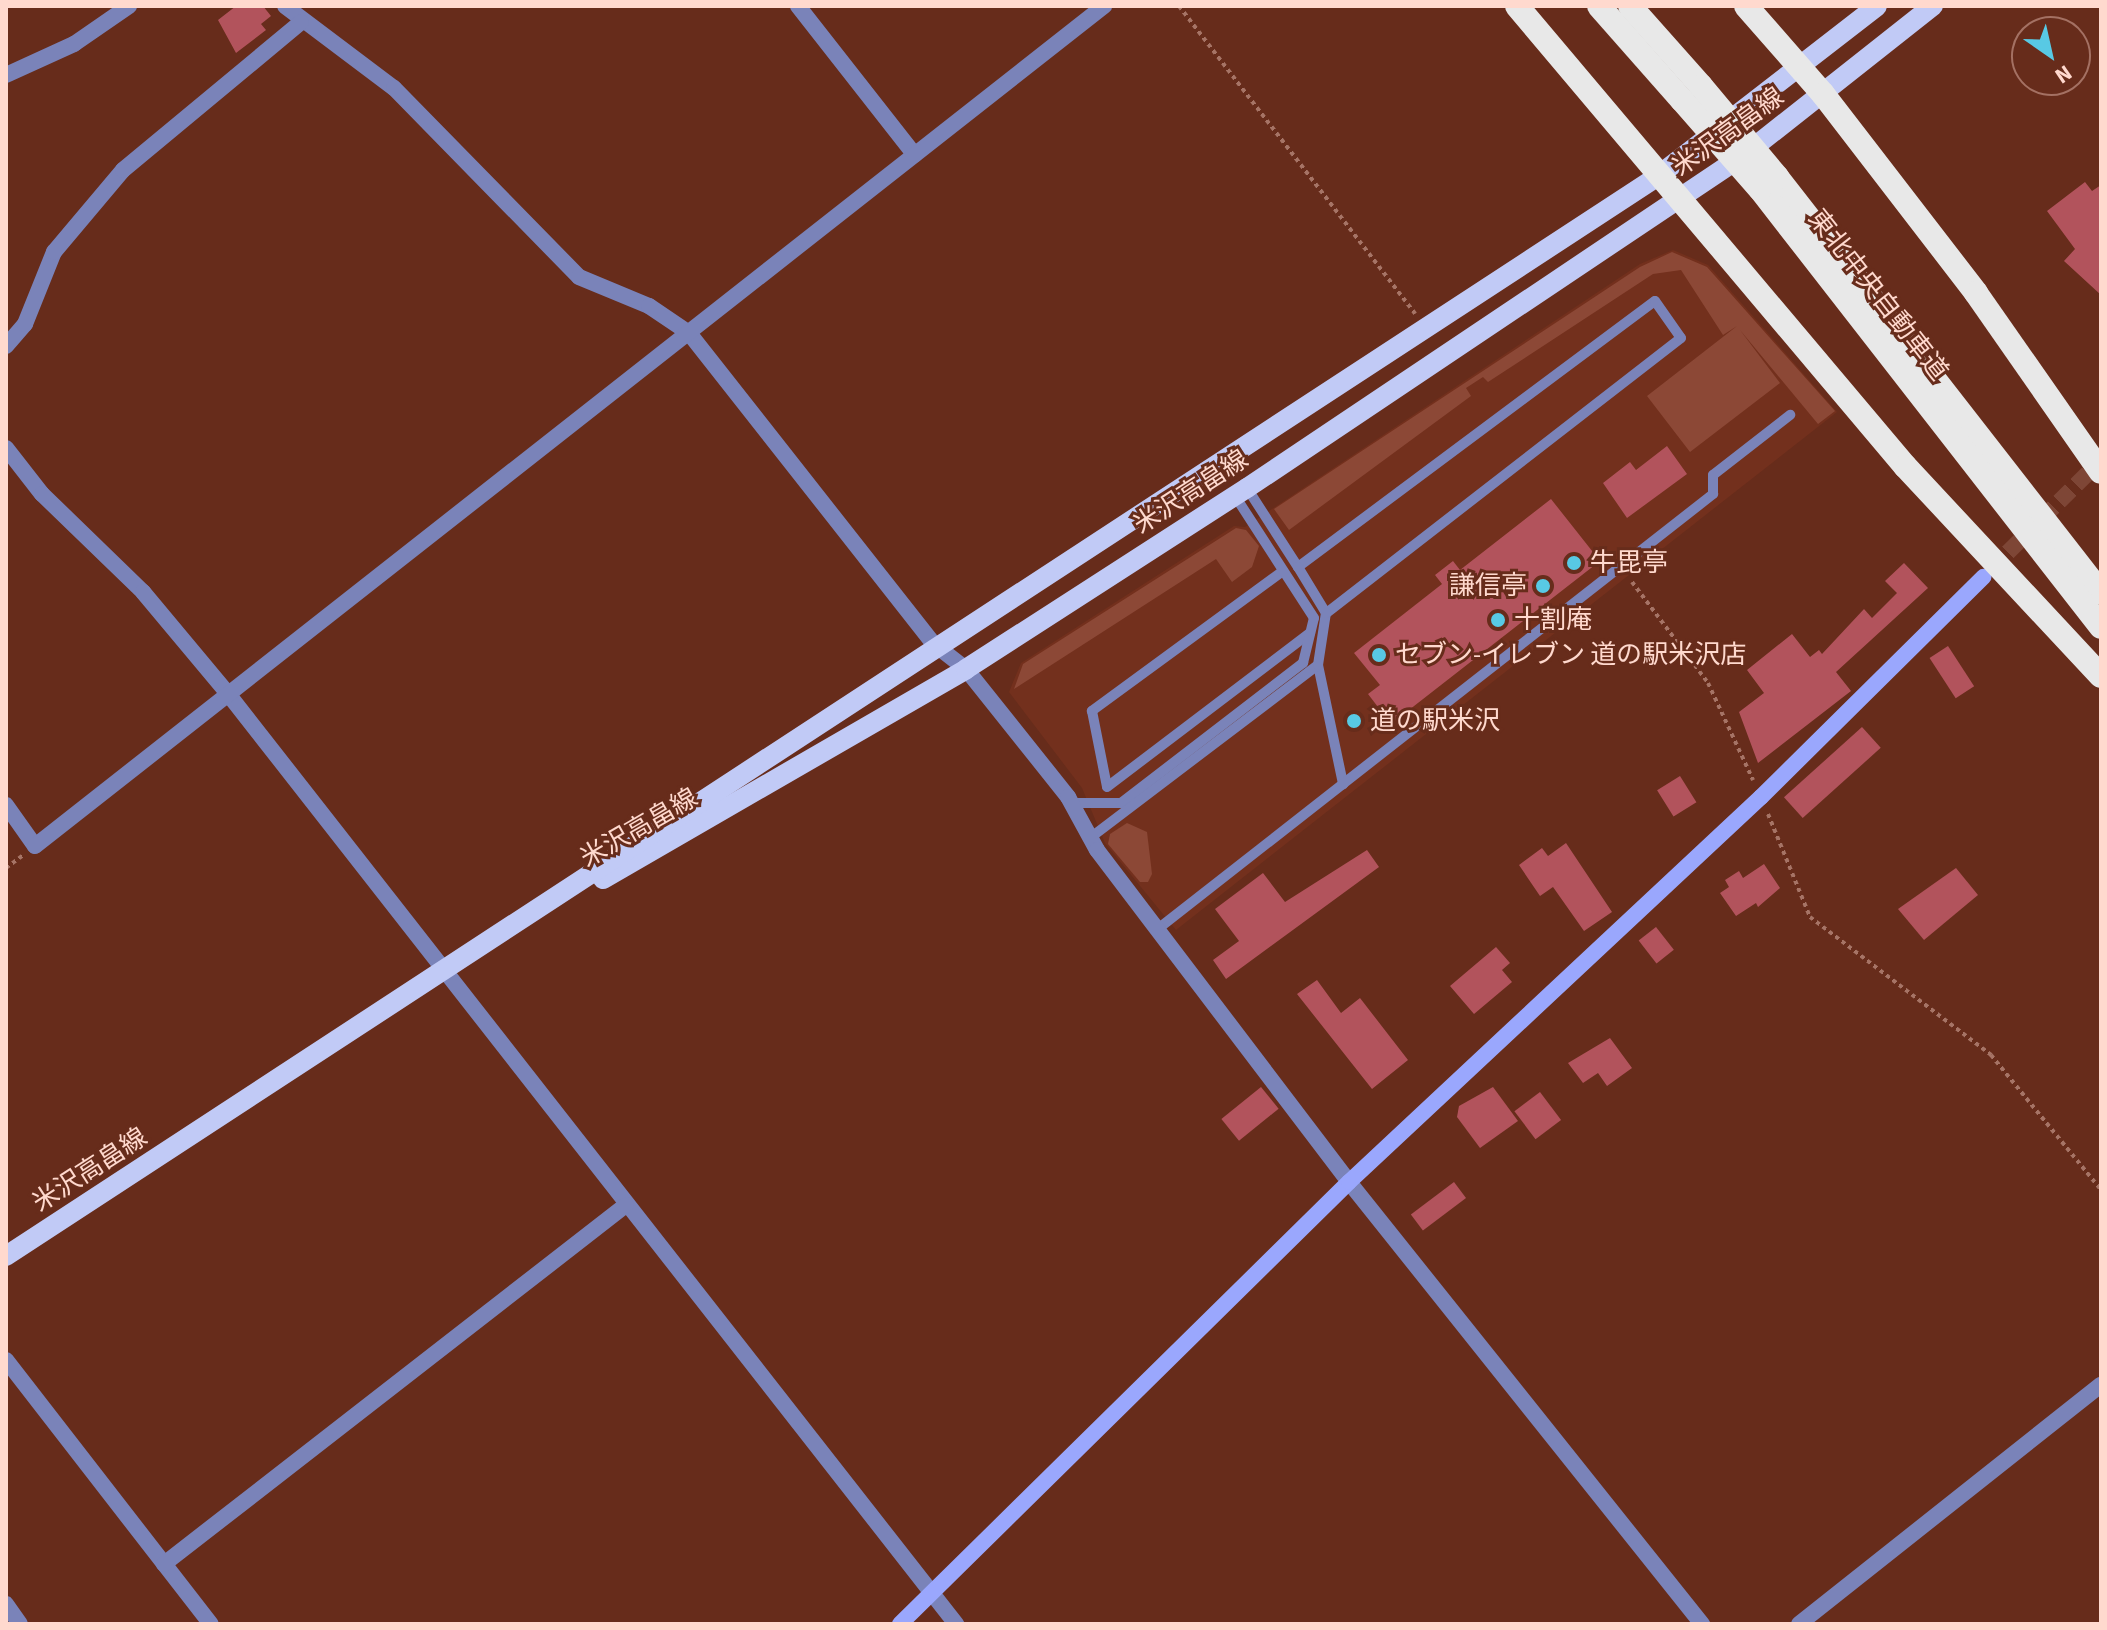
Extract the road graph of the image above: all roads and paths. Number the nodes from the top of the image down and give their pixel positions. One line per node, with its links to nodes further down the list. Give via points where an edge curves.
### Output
1 (129, 6): 14 (street, via 74,44)
2 (285, 6): 12 (street)
3 (798, 6): 17 (street)
4 (1104, 6): 17 (street)
5 (1179, 6): 21 (path)
6 (1517, 6): 18 (highway)
7 (1599, 6): 15 (highway, 東北中央自動車道)
8 (1630, 6): 15 (highway, 東北中央自動車道)
9 (1746, 6): 13 (highway)
10 (1877, 6): 13 (main road, 米沢高畠線)
11 (1933, 6): 16 (main road, 米沢高畠線)
12 (301, 22): 22 (street, via 394,88 579,277 649,306); 23 (street, via 123,170 54,252 25,324)
13 (1801, 70): 16 (highway); 18 (main road, 米沢高畠線)
14 (6, 75)
15 (1692, 93): 19 (highway, 東北中央自動車道, bridge)
16 (1823, 94): 20 (main road, 米沢高畠線); 26 (highway, via 1976,293)
17 (915, 155): 22 (street)
18 (1658, 176): 20 (highway); 21 (main road, 米沢高畠線)
19 (1768, 183): 32 (highway, 東北中央自動車道); 34 (highway, 東北中央自動車道)
20 (1679, 200): 27 (main road, 米沢高畠線); 39 (highway, via 1905,466)
21 (1424, 325): 36 (main road, 米沢高畠線)
22 (689, 333): 36 (street); 40 (street)
23 (6, 346)
24 (1790, 415): 41 (lane, via 1713,475 1713,494)
25 (6, 448): 40 (street, via 42,494 143,592)
26 (2101, 472)
27 (1241, 492): 28 (lane); 29 (lane); 38 (main road, 米沢高畠線)
28 (1298, 567): 33 (lane); 33 (lane, via 1655,301 1681,338)
29 (1283, 571): 35 (lane, via 1314,618); 35 (lane, via 1092,711 1107,787)
30 (1983, 577): 42 (street)
31 (1632, 582): 42 (path, via 1708,683)
32 (2101, 593)
33 (1326, 613): 37 (lane)
34 (2101, 627)
35 (1310, 633): 43 (lane, via 1303,663 1121,803)
36 (934, 644): 38 (street); 47 (main road, 米沢高畠線)
37 (1318, 665): 41 (lane); 45 (lane)
38 (966, 669): 43 (street); 47 (main road, 米沢高畠線)
39 (2101, 676)
40 (229, 695): 44 (street, via 35,846); 47 (street)
41 (1343, 784): 46 (lane)
42 (1761, 797): 48 (street); 49 (path, via 1810,917 1991,1055)
43 (1071, 803): 45 (street)
44 (6, 805)
45 (1090, 838): 46 (street)
46 (1159, 928): 48 (street)
47 (444, 970): 50 (street); 51 (main road, 米沢高畠線)
48 (1349, 1182): 55 (street); 61 (street)
49 (2101, 1190)
50 (626, 1205): 54 (street); 55 (street)
51 (6, 1256)
52 (6, 1360): 54 (street)
53 (2101, 1385): 62 (street)
54 (164, 1564): 58 (street)
55 (931, 1593): 59 (street); 60 (street)
56 (6, 1604): 57 (street)
57 (20, 1624)
58 (211, 1624)
59 (900, 1624)
60 (956, 1624)
61 (1702, 1624)
62 (1799, 1624)

